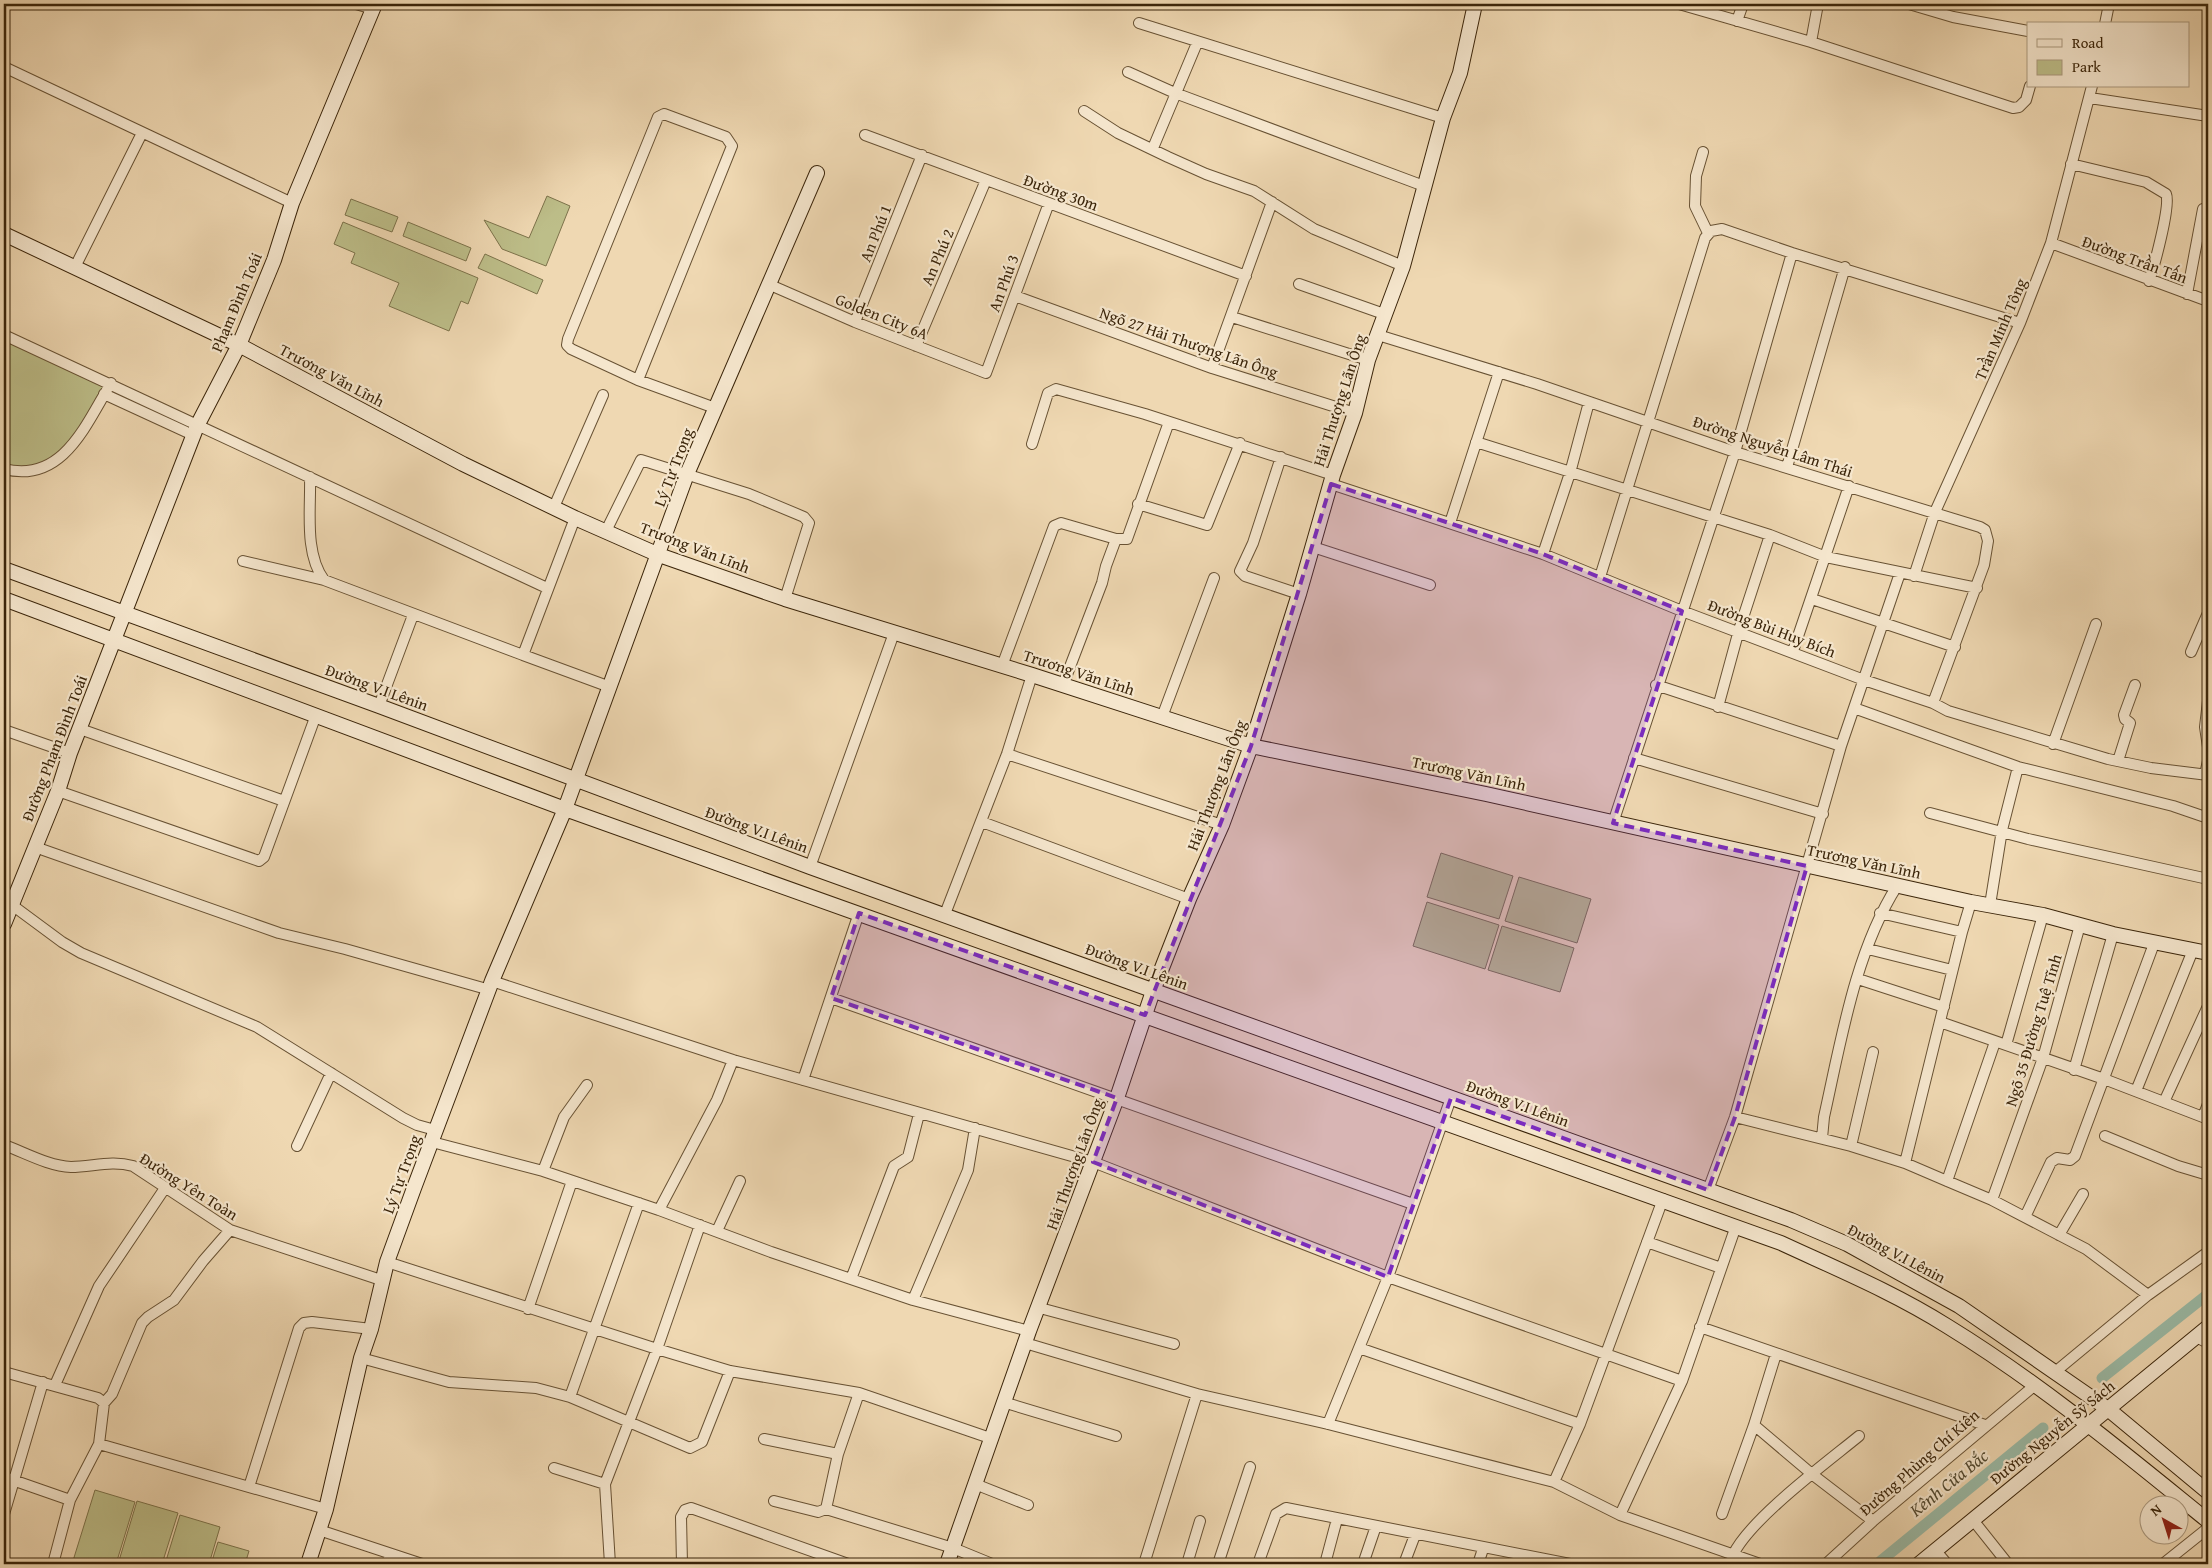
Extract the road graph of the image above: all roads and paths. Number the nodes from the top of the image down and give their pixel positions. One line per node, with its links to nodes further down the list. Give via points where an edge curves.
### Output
1 (356, 4): 8 (street)
2 (1475, 4): 23 (street, Hải Thượng Lãn Ông, via 1460,73)
3 (1679, 4): 9 (street)
4 (1743, 4): 9 (street)
5 (1818, 4): 13 (street)
6 (1909, 4): 12 (street, via 1953,17)
7 (2109, 4): 10 (street)
8 (374, 6): 34 (street, Phạm Đình Toái)
9 (1737, 21): 13 (street)
10 (2105, 22)
11 (1139, 23): 14 (street)
12 (2027, 32)
13 (1810, 42): 17 (street, via 2013,108 2019,108 2026,100)
14 (1198, 43): 19 (street); 23 (street)
15 (4, 67): 24 (street)
16 (1128, 72): 19 (street)
17 (2029, 88)
18 (2092, 88): 20 (street, Trần Minh Tông)
19 (1175, 93): 26 (street); 32 (street)
20 (2090, 98): 22 (street); 29 (street, Trần Minh Tông)
21 (1084, 111): 26 (street, via 1118,133)
22 (2208, 116)
23 (1443, 118): 32 (street, Hải Thượng Lãn Ông)
24 (142, 133): 34 (street); 42 (street)
25 (865, 135): 28 (street, Đường 30m)
26 (1153, 148): 33 (street, via 1206,174 1254,191)
27 (1703, 152): 37 (street, via 1696,176 1695,206)
28 (922, 155): 31 (street, Đường 30m); 53 (street, An Phú 1)
29 (2071, 164): 39 (street, Trần Minh Tông); 45 (street, via 2146,182 2166,194 2168,200 2161,236)
30 (817, 173): 46 (street, Lý Tự Trọng)
31 (986, 180): 35 (street, Đường 30m); 58 (street, An Phú 2)
32 (1424, 186): 41 (street, Hải Thượng Lãn Ông)
33 (1272, 202): 41 (street, via 1314,229); 44 (street)
34 (292, 203): 57 (street, Phạm Đình Toái, via 274,260)
35 (1049, 204): 44 (street, Đường 30m); 49 (street, An Phú 3)
36 (2202, 209): 48 (street)
37 (1708, 232): 40 (street, via 1722,229); 70 (street)
38 (4, 234): 42 (street, Trương Văn Lĩnh)
39 (2051, 243): 45 (street, Đường Trần Tấn); 54 (street, Trần Minh Tông)
40 (1792, 253): 43 (street); 76 (street)
41 (1403, 266): 51 (street, Hải Thượng Lãn Ông)
42 (75, 267): 57 (street, Trương Văn Lĩnh)
43 (1844, 267): 54 (street); 78 (street)
44 (1246, 276): 52 (street)
45 (2149, 281): 48 (street, Đường Trần Tấn)
46 (768, 284): 53 (street, Golden City 6A); 68 (street, Lý Tự Trọng)
47 (1298, 284): 51 (street)
48 (2187, 294): 50 (street, Đường Trần Tấn)
49 (1015, 296): 60 (street, Ngõ 27 Hải Thượng Lãn Ông); 62 (street, An Phú 3)
50 (2208, 302)
51 (1384, 314): 56 (street, Hải Thượng Lãn Ông)
52 (1232, 317): 59 (street); 60 (street)
53 (855, 322): 58 (street, Golden City 6A)
54 (2020, 323): 88 (street, Trần Minh Tông)
55 (4, 335): 64 (street)
56 (1378, 335): 59 (street, Hải Thượng Lãn Ông); 61 (street, Đường Nguyễn Lâm Thái)
57 (239, 345): 72 (street, Phạm Đình Toái); 87 (street, Trương Văn Lĩnh, via 463,464)
58 (916, 346): 62 (street, Golden City 6A)
59 (1368, 360): 69 (street, Hải Thượng Lãn Ông)
60 (1212, 368): 69 (street, Ngõ 27 Hải Thượng Lãn Ông)
61 (1499, 372): 67 (street, Đường Nguyễn Lâm Thái); 73 (street)
62 (986, 373)
63 (638, 380): 63 (street, via 732,146 726,137 664,114 658,117 567,342 571,349); 68 (street)
64 (110, 383): 65 (street); 72 (street)
65 (104, 394): 72 (street); 79 (street, via 74,445 62,456 39,469 23,472)
66 (602, 395): 87 (street)
67 (1589, 402): 70 (street, Đường Nguyễn Lâm Thái); 80 (street)
68 (715, 408): 81 (street, Lý Tự Trọng)
69 (1355, 413): 83 (street, Hải Thượng Lãn Ông)
70 (1649, 420): 76 (street, Đường Nguyễn Lâm Thái); 85 (street)
71 (1169, 422): 74 (street, Đường Bùi Huy Bích, via 1054,389 1048,393); 75 (street, Đường Bùi Huy Bích); 86 (street)
72 (195, 430): 82 (street); 114 (street, Phạm Đình Toái)
73 (1476, 442): 80 (street); 91 (street)
74 (1032, 444)
75 (1240, 444): 77 (street, Đường Bùi Huy Bích); 86 (street, via 1207,525)
76 (1735, 452): 78 (street, Đường Nguyễn Lâm Thái); 89 (street)
77 (1281, 457): 83 (street, Đường Bùi Huy Bích); 109 (street, via 1240,571 1244,576)
78 (1787, 467): 84 (street, Đường Nguyễn Lâm Thái)
79 (4, 469)
80 (1570, 472): 85 (street); 96 (street)
81 (687, 474): 92 (street, via 642,460); 97 (street, Lý Tự Trọng); 111 (street, via 772,503 808,520 810,526)
82 (310, 477): 105 (street, via 312,550 316,567); 107 (street)
83 (1332, 479): 91 (street, Đường Bùi Huy Bích); 95 (street, Hải Thượng Lãn Ông)
84 (1849, 486): 88 (street, Đường Nguyễn Lâm Thái); 98 (street)
85 (1628, 490): 89 (street); 103 (street)
86 (1138, 504): 94 (street, via 1130,536 1124,541)
87 (554, 507): 90 (street, Trương Văn Lĩnh)
88 (1935, 512): 102 (street, Trần Minh Tông); 108 (street, Đường Nguyễn Lâm Thái, via 1973,523 1985,530 1988,540)
89 (1712, 517): 93 (street); 113 (street)
90 (575, 518): 92 (street, Trương Văn Lĩnh); 107 (street)
91 (1450, 523): 96 (street, Đường Bùi Huy Bích)
92 (606, 531): 97 (street, Trương Văn Lĩnh)
93 (1770, 534): 98 (street); 119 (street)
94 (1116, 539): 126 (street, via 1061,523 1055,525); 129 (street)
95 (1313, 547): 106 (street); 109 (street, Hải Thượng Lãn Ông)
96 (1543, 554): 103 (street, Đường Bùi Huy Bích)
97 (659, 555): 111 (street, Trương Văn Lĩnh); 132 (street, Lý Tự Trọng)
98 (1826, 557): 101 (street); 112 (street)
99 (243, 562): 105 (street)
100 (4, 569): 114 (street, Đường V.I Lênin)
101 (1900, 573): 102 (street); 118 (street)
102 (1914, 576): 108 (street)
103 (1600, 577): 113 (street, Đường Bùi Huy Bích)
104 (1214, 578): 139 (street)
105 (324, 580): 116 (street)
106 (1430, 585)
107 (547, 588): 125 (street)
108 (1977, 588): 122 (street, Đường Nguyễn Lâm Thái)
109 (1299, 594): 143 (street, Hải Thượng Lãn Ông)
110 (4, 599): 121 (street)
111 (785, 599): 120 (street, Trương Văn Lĩnh)
112 (1812, 599): 118 (street); 123 (street)
113 (1682, 610): 119 (street, Đường Bùi Huy Bích); 130 (street)
114 (125, 612): 121 (street, Đường Phạm Đình Toái); 135 (street, Đường V.I Lênin)
115 (2208, 613): 124 (street)
116 (413, 616): 125 (street); 135 (street)
117 (2096, 624): 142 (street)
118 (1883, 625): 122 (street); 128 (street)
119 (1739, 630): 123 (street, Đường Bùi Huy Bích); 136 (street)
120 (894, 633): 126 (street, Trương Văn Lĩnh); 166 (street)
121 (115, 640): 138 (street); 140 (street, Đường Phạm Đình Toái)
122 (1954, 647): 134 (street, Đường Nguyễn Lâm Thái)
123 (1793, 651): 128 (street, Đường Bùi Huy Bích)
124 (2191, 652)
125 (523, 655): 132 (street)
126 (1002, 666): 127 (street, Trương Văn Lĩnh)
127 (1032, 674): 129 (street, Trương Văn Lĩnh); 147 (street)
128 (1864, 680): 134 (street, Đường Bùi Huy Bích); 137 (street)
129 (1063, 685): 139 (street, Trương Văn Lĩnh)
130 (1656, 685): 136 (street); 148 (street)
131 (2135, 685): 150 (street, via 2124,715 2130,723)
132 (610, 687): 153 (street, Lý Tự Trọng)
133 (2208, 701): 145 (street, via 2205,728)
134 (1933, 703): 142 (street, Đường Bùi Huy Bích, via 1948,711)
135 (379, 706): 153 (street, Đường V.I Lênin)
136 (1718, 707): 144 (street)
137 (1854, 708): 144 (street); 151 (street)
138 (316, 715): 155 (street); 156 (street)
139 (1162, 717): 143 (street, Trương Văn Lĩnh)
140 (80, 729): 146 (street, Đường Phạm Đình Toái); 155 (street)
141 (4, 730): 146 (street)
142 (2053, 744): 150 (street, Đường Bùi Huy Bích)
143 (1251, 746): 161 (street, Trương Văn Lĩnh); 162 (street, Hải Thượng Lãn Ông)
144 (1841, 746): 158 (street)
145 (2208, 747)
146 (70, 753): 154 (street, Đường Phạm Đình Toái)
147 (1007, 754): 160 (street); 162 (street)
148 (1634, 758): 158 (street); 161 (street)
149 (2208, 760): 152 (street)
150 (2118, 761): 152 (street, Đường Bùi Huy Bích)
151 (2018, 767): 159 (street, via 2173,806); 163 (street)
152 (2207, 774)
153 (575, 780): 156 (street, Lý Tự Trọng); 166 (street, Đường V.I Lênin)
154 (58, 791): 155 (street, via 256,861 264,857); 164 (street, Đường Phạm Đình Toái)
155 (284, 802)
156 (565, 809): 174 (street); 187 (street, Lý Tự Trọng)
157 (1930, 813): 163 (street)
158 (1823, 814): 165 (street)
159 (2208, 818)
160 (982, 822): 169 (street); 175 (street)
161 (1613, 823): 165 (street, Trương Văn Lĩnh)
162 (1222, 825): 169 (street, Hải Thượng Lãn Ông)
163 (2002, 830): 167 (street, via 2028,839); 172 (street)
164 (35, 847): 171 (street, Đường Phạm Đình Toái); 187 (street, via 279,933)
165 (1807, 866): 168 (street, Trương Văn Lĩnh); 209 (street)
166 (810, 867): 175 (street, Đường V.I Lênin)
167 (2208, 879)
168 (1897, 886): 170 (street, Trương Văn Lĩnh); 173 (street)
169 (1189, 899): 188 (street, Hải Thượng Lãn Ông)
170 (1971, 902): 172 (street, Trương Văn Lĩnh); 179 (street)
171 (12, 904): 177 (street, Đường Phạm Đình Toái); 199 (street, via 74,950 257,1027)
172 (1990, 905): 176 (street, Trương Văn Lĩnh)
173 (1880, 913): 179 (street); 182 (street)
174 (859, 914): 189 (street); 192 (street)
175 (945, 914): 188 (street, Đường V.I Lênin)
176 (2043, 916): 178 (street, Trương Văn Lĩnh); 194 (street)
177 (4, 924)
178 (2080, 925): 180 (street, Trương Văn Lĩnh); 196 (street, Ngõ 35 Đường Tuệ Tĩnh)
179 (1962, 932): 185 (street)
180 (2113, 934): 181 (street, Trương Văn Lĩnh); 198 (street)
181 (2155, 941): 183 (street, Trương Văn Lĩnh); 200 (street)
182 (1868, 949): 185 (street); 186 (street)
183 (2193, 950): 184 (street, Trương Văn Lĩnh); 203 (street)
184 (2208, 953)
185 (1952, 970): 191 (street)
186 (1858, 979): 191 (street); 215 (street, via 1824,1117)
187 (491, 985): 197 (street); 213 (street, Lý Tự Trọng)
188 (1153, 991): 192 (street, Hải Thượng Lãn Ông); 205 (street, Đường V.I Lênin)
189 (830, 998): 201 (street); 204 (street)
190 (2208, 1006): 206 (street)
191 (1944, 1007): 193 (street)
192 (1145, 1015): 204 (street, Hải Thượng Lãn Ông); 211 (street)
193 (1940, 1022): 194 (street); 221 (street)
194 (2000, 1044): 196 (street); 225 (street)
195 (1874, 1052): 218 (street)
196 (2043, 1058): 198 (street); 232 (street, Ngõ 35 Đường Tuệ Tĩnh)
197 (733, 1060): 201 (street); 235 (street, via 717,1100)
198 (2074, 1070): 200 (street)
199 (331, 1073): 213 (street); 217 (street)
200 (2104, 1079): 203 (street); 236 (street, via 2075,1156 2070,1160 2057,1158 2051,1162)
201 (803, 1080): 208 (street)
202 (586, 1085): 222 (street, via 564,1117)
203 (2136, 1091): 206 (street)
204 (1117, 1098): 220 (street, Hải Thượng Lãn Ông); 234 (street)
205 (1451, 1098): 211 (street); 219 (street, Đường V.I Lênin)
206 (2164, 1102): 210 (street)
207 (2208, 1104): 210 (street)
208 (918, 1114): 212 (street); 247 (street, via 908,1157 894,1166)
209 (1735, 1117): 215 (street); 229 (street)
210 (2206, 1118)
211 (1442, 1121): 223 (street); 234 (street)
212 (975, 1128): 220 (street); 250 (street, via 968,1170)
213 (433, 1136): 222 (street); 244 (street, Lý Tự Trọng)
214 (2105, 1136): 224 (street)
215 (1822, 1138): 218 (street)
216 (4, 1145): 228 (street, Đường Yên Toàn, via 59,1165 123,1164 141,1171)
217 (297, 1146)
218 (1851, 1146): 221 (street)
219 (1597, 1150): 223 (street); 229 (street, Đường V.I Lênin)
220 (1093, 1162): 246 (street); 251 (street, Hải Thượng Lãn Ông)
221 (1905, 1164): 225 (street)
222 (543, 1171): 226 (street)
223 (1588, 1173): 231 (street)
224 (2208, 1175)
225 (1947, 1180): 232 (street)
226 (572, 1181): 233 (street); 252 (street)
227 (740, 1181): 240 (street)
228 (165, 1188): 239 (street, Đường Yên Toàn); 270 (street, via 99,1286)
229 (1708, 1190): 267 (street, Đường V.I Lênin, via 1848,1244 1959,1306)
230 (2083, 1194): 241 (street)
231 (1663, 1199): 238 (street); 242 (street)
232 (1992, 1200): 236 (street)
233 (639, 1203): 235 (street); 256 (street)
234 (1413, 1204): 246 (street)
235 (659, 1210): 237 (street)
236 (2025, 1217): 241 (street)
237 (700, 1225): 240 (street); 261 (street)
238 (1736, 1226): 245 (street); 271 (street, via 1831,1266 1947,1325)
239 (230, 1230): 248 (street, Đường Yên Toàn); 276 (street, via 174,1300 145,1320 112,1394)
240 (717, 1230): 247 (street, via 771,1252)
241 (2059, 1235): 249 (street, via 2099,1257)
242 (1647, 1242): 245 (street); 263 (street)
243 (2208, 1252): 249 (street)
244 (387, 1262): 248 (street, Lý Tự Trọng); 252 (street)
245 (1720, 1268): 253 (street)
246 (1388, 1277): 260 (street); 263 (street)
247 (851, 1278): 250 (street)
248 (384, 1281): 255 (street, Lý Tự Trọng)
249 (2148, 1295): 267 (street)
250 (913, 1300): 257 (street)
251 (1040, 1308): 257 (street, Hải Thượng Lãn Ông); 259 (street)
252 (528, 1309): 256 (street)
253 (1700, 1327): 262 (street); 268 (street)
254 (2208, 1327): 258 (street, Đường Nguyễn Sỹ Sách)
255 (371, 1329): 264 (street, Lý Tự Trọng); 297 (street, via 312,1322 299,1328)
256 (595, 1331): 261 (street); 274 (street)
257 (1027, 1337): 273 (street); 275 (street, Hải Thượng Lãn Ông)
258 (2202, 1340): 277 (street, Đường Nguyễn Sỹ Sách)
259 (1174, 1344)
260 (1359, 1348): 279 (street); 280 (street)
261 (657, 1350): 265 (street); 278 (street)
262 (1776, 1354): 281 (street); 282 (street)
263 (1606, 1356): 268 (street); 280 (street)
264 (361, 1358): 274 (street, via 449,1382 527,1386); 302 (street, Lý Tự Trọng)
265 (730, 1370): 272 (street); 278 (street, via 704,1439 697,1446 686,1447)
266 (4, 1372): 269 (street)
267 (2055, 1372): 277 (street, Đường V.I Lênin)
268 (1682, 1381): 306 (street)
269 (43, 1382): 270 (street); 293 (street)
270 (55, 1384): 276 (street)
271 (2034, 1386): 282 (street, Đường Phùng Chí Kiên); 283 (street)
272 (859, 1393): 286 (street); 289 (street)
273 (1197, 1394): 279 (street); 329 (street)
274 (570, 1398): 278 (street)
275 (1003, 1402): 284 (street); 286 (street, Hải Thượng Lãn Ông)
276 (104, 1403): 288 (street)
277 (2108, 1409): 283 (street, Đường Nguyễn Sỹ Sách); 298 (street, Đường V.I Lênin)
278 (628, 1422): 295 (street)
279 (1328, 1424): 294 (street)
280 (1580, 1424): 294 (street)
281 (1754, 1425): 292 (street); 305 (street)
282 (1985, 1425): 310 (street, Đường Phùng Chí Kiên)
283 (2089, 1425): 308 (street, Đường Nguyễn Sỹ Sách); 311 (street)
284 (1116, 1436)
285 (1859, 1436): 292 (street)
286 (990, 1438): 296 (street, Hải Thượng Lãn Ông)
287 (764, 1439): 289 (street)
288 (99, 1444): 297 (street); 299 (street)
289 (838, 1454): 303 (street)
290 (1250, 1467): 331 (street)
291 (554, 1468): 295 (street)
292 (1813, 1475): 310 (street); 319 (street, via 1758,1524)
293 (9, 1479): 299 (street); 304 (street)
294 (1554, 1482): 306 (street)
295 (605, 1484): 324 (street)
296 (975, 1484): 301 (street); 316 (street, Hải Thượng Lãn Ông)
297 (249, 1487): 302 (street)
298 (2208, 1492)
299 (70, 1500): 321 (street)
300 (774, 1500): 303 (street, via 818,1512)
301 (1028, 1505)
302 (326, 1509): 314 (street, Lý Tự Trọng)
303 (826, 1509): 316 (street)
304 (4, 1514)
305 (1722, 1514)
306 (1620, 1515): 319 (street)
307 (1337, 1519): 312 (street); 332 (street, via 1281,1509 1276,1514); 333 (street)
308 (1973, 1520): 318 (street, Đường Nguyễn Sỹ Sách); 342 (street)
309 (1200, 1521): 330 (street)
310 (1874, 1521): 339 (street, Đường Phùng Chí Kiên)
311 (2208, 1521)
312 (1376, 1526): 315 (street); 334 (street)
313 (2208, 1528): 343 (street)
314 (319, 1530): 320 (street); 322 (street, Lý Tự Trọng)
315 (1415, 1535): 317 (street); 335 (street)
316 (953, 1548): 327 (street, Hải Thượng Lãn Ông); 328 (street)
317 (1483, 1549): 336 (street); 337 (street)
318 (1936, 1550): 340 (street, Đường Nguyễn Sỹ Sách); 341 (street)
319 (1733, 1555): 338 (street)
320 (389, 1559): 323 (street)
321 (53, 1564)
322 (308, 1564)
323 (422, 1564)
324 (610, 1564)
325 (682, 1564): 326 (street, via 681,1517 685,1510 691,1508)
326 (848, 1564)
327 (947, 1564)
328 (992, 1564)
329 (1144, 1564)
330 (1187, 1564)
331 (1218, 1564)
332 (1258, 1564)
333 (1325, 1564)
334 (1363, 1564)
335 (1404, 1564)
336 (1478, 1564)
337 (1563, 1564)
338 (1760, 1564)
339 (1826, 1564)
340 (1919, 1564)
341 (1947, 1564)
342 (2008, 1564)
343 (2163, 1564)

